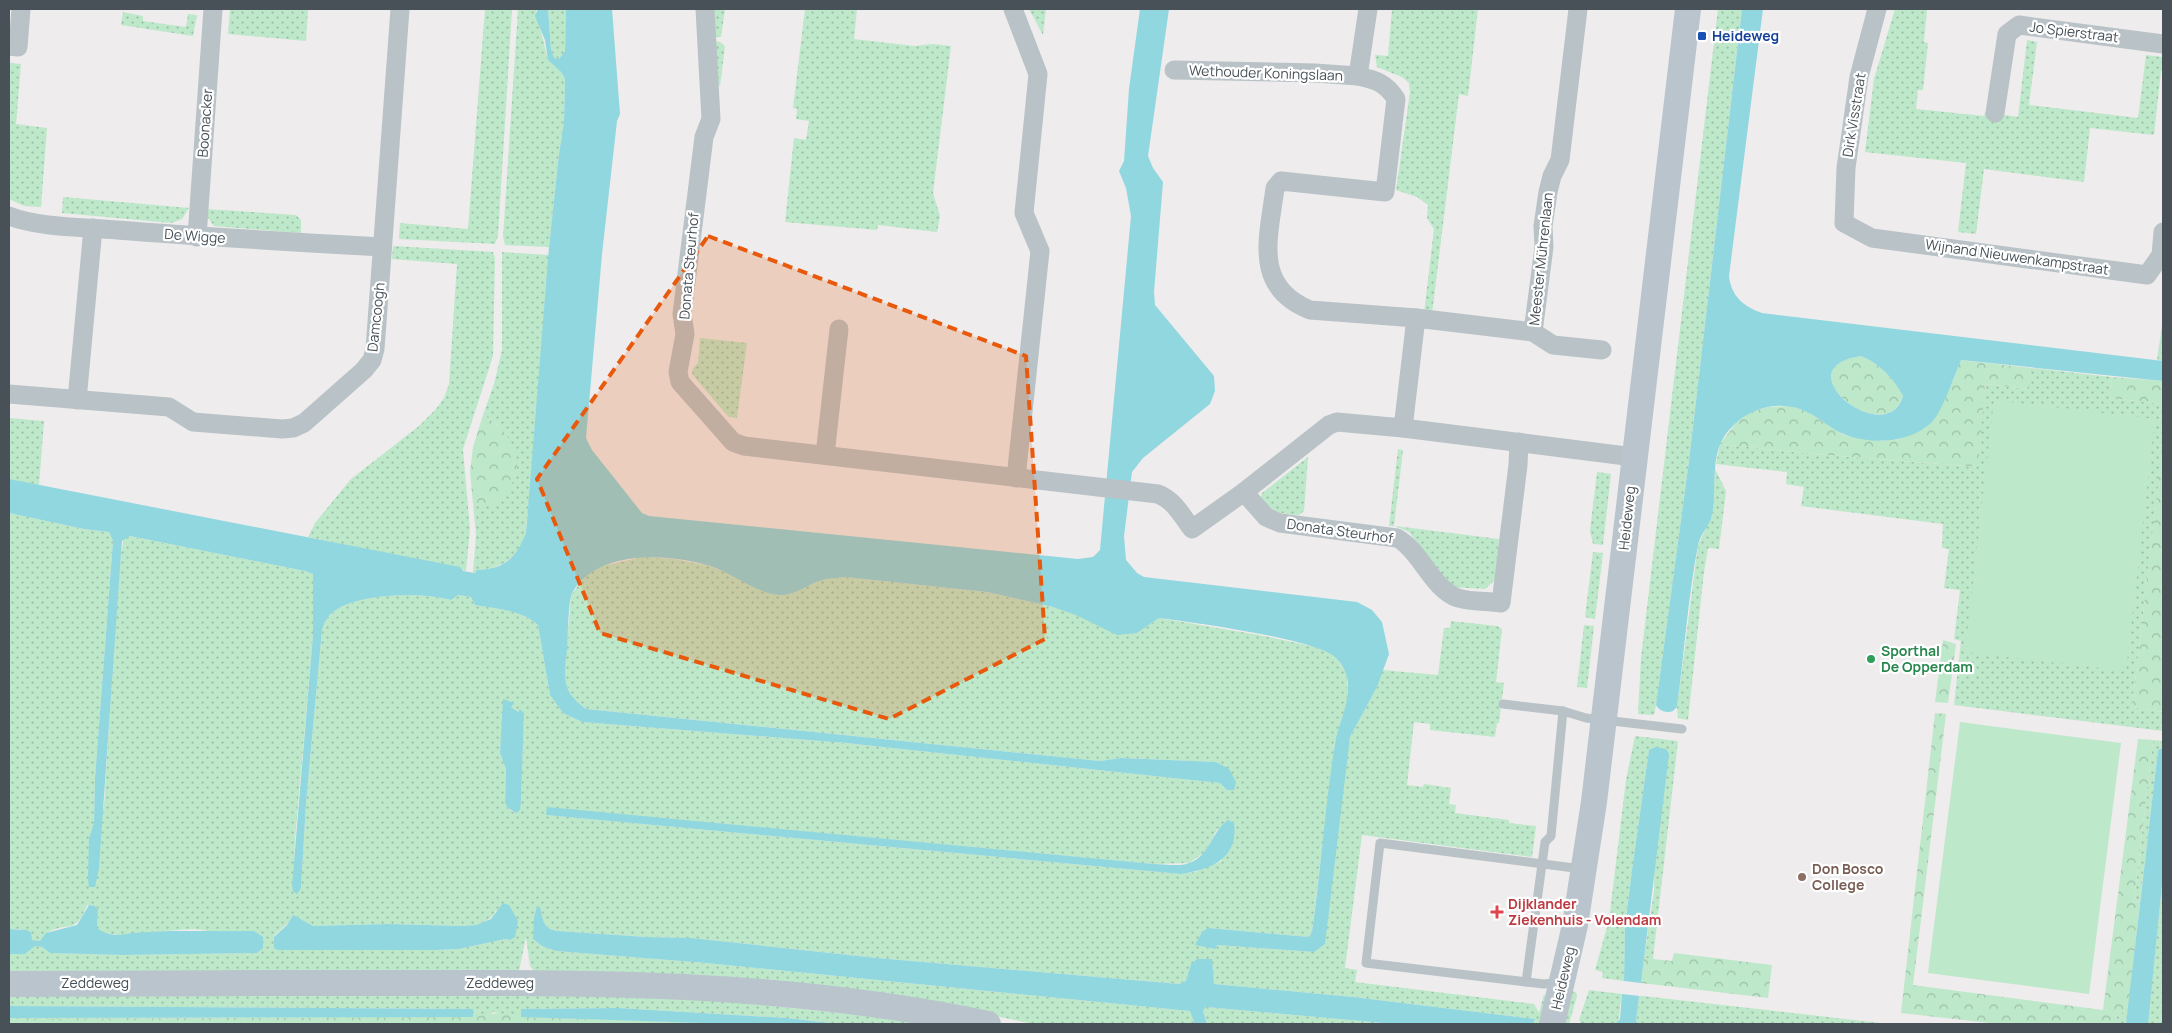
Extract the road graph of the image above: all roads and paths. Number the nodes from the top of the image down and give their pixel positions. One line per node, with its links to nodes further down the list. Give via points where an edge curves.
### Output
1 (21, 9): 11 (street, via 18,47)
2 (213, 9): 19 (street, Boonacker)
3 (400, 9): 20 (street, Damcoogh)
4 (705, 9): 29 (street, Donata Steurhof, via 711,119 704,137 687,268 682,314 685,334 678,372 680,382 733,442)
5 (1013, 9): 31 (street, via 1038,74 1024,213 1040,251)
6 (1368, 9): 13 (street, Wethouder Koningslaan)
7 (1578, 9): 23 (street, Meester Mührenlaan, via 1560,160 1552,176 1543,226 1544,247)
8 (1688, 9): 30 (street, Heideweg)
9 (1877, 9): 16 (street, Dirk Visstraat, via 1859,77 1846,168)
10 (2163, 44): 14 (street, Jo Spierstraat, via 2019,25 2007,34)
11 (9, 46)
12 (1174, 70): 13 (street, Wethouder Koningslaan)
13 (1358, 76): 21 (street, Wethouder Koningslaan, via 1379,81 1390,89 1396,99 1386,192 1281,181 1275,188 1268,264 1272,276 1288,297 1310,310)
14 (1996, 113)
15 (9, 216): 17 (street, De Wigge, via 24,221)
16 (1844, 223): 18 (street, Wijnand Nieuwenkampstraat, via 1872,238 2147,275 2161,255)
17 (93, 228): 19 (street, De Wigge); 26 (street)
18 (2163, 232)
19 (197, 236): 20 (street, De Wigge)
20 (382, 248): 26 (street, Damcoogh, via 372,360 304,423 282,429 193,422 169,407)
21 (1416, 318): 23 (street, Meester Mührenlaan); 27 (street)
22 (839, 329): 29 (street)
23 (1533, 332): 24 (street, Meester Mührenlaan, via 1554,345)
24 (1602, 350)
25 (9, 394): 26 (street, Damcoogh)
26 (77, 400)
27 (1403, 428): 28 (street, Donata Steurhof); 32 (street, Donata Steurhof, via 1349,422 1329,425)
28 (1519, 442): 30 (street, Donata Steurhof); 32 (street, Donata Steurhof, via 1501,603 1457,598 1444,590 1408,544 1397,538 1280,523 1266,517)
29 (825, 455): 31 (street, Donata Steurhof)
30 (1634, 457): 35 (street, Heideweg)
31 (1016, 478): 32 (street, Donata Steurhof, via 1158,494 1173,503 1192,530)
32 (1244, 492)
33 (1503, 704): 34 (lane)
34 (1564, 711): 35 (lane); 37 (lane, via 1551,836 1545,842)
35 (1604, 719): 36 (lane); 38 (street, Heideweg)
36 (1682, 729)
37 (1542, 864): 38 (lane); 40 (lane); 40 (lane, via 1380,843 1366,963)
38 (1584, 869): 39 (street, Heideweg)
39 (1563, 981): 40 (lane); 43 (street, Heideweg)
40 (1526, 982)
41 (9, 984): 42 (street, Zeddeweg, via 526,982 679,986 829,998)
42 (988, 1024)
43 (1552, 1024)

